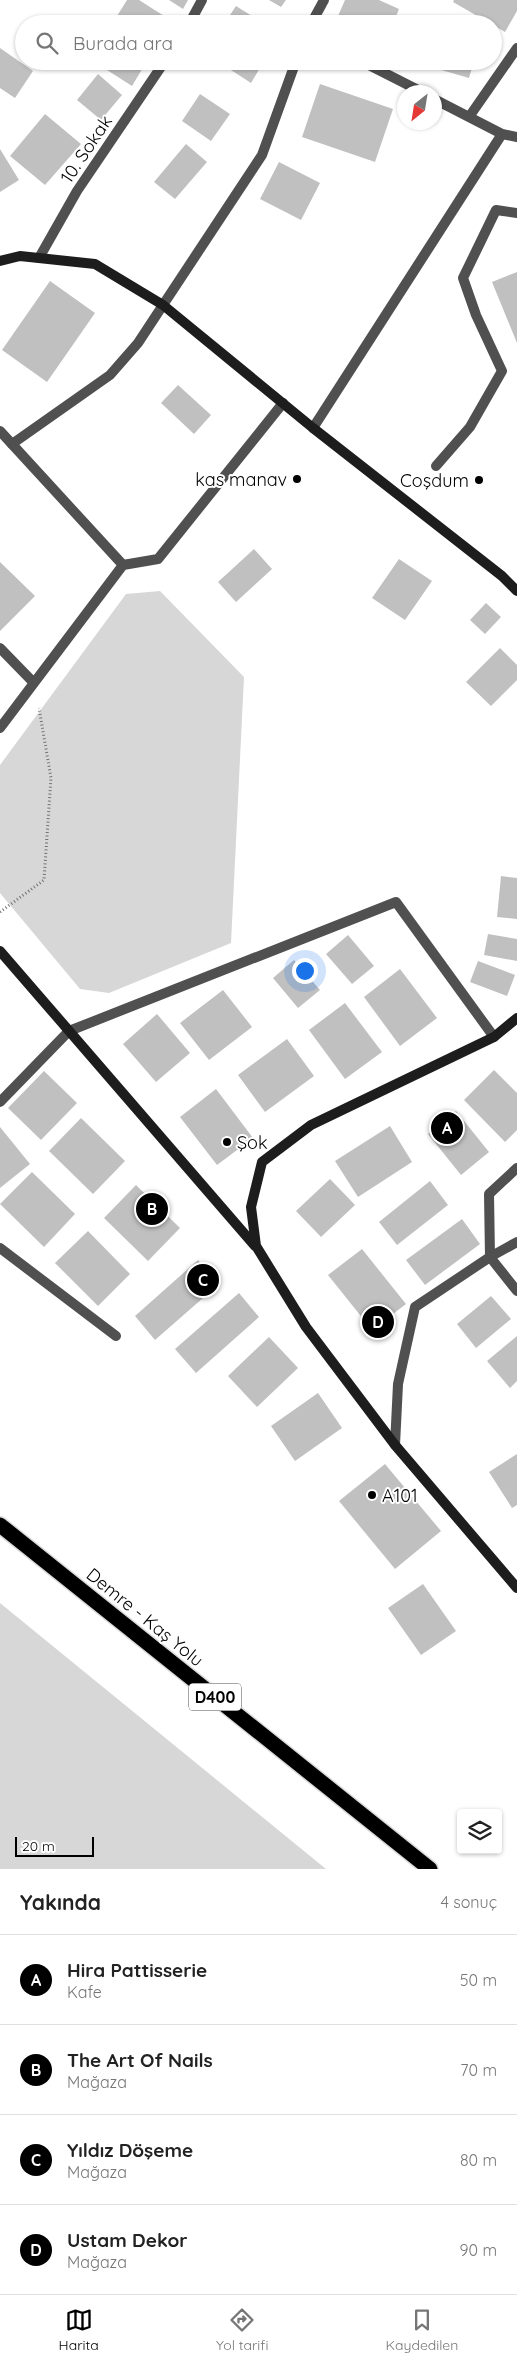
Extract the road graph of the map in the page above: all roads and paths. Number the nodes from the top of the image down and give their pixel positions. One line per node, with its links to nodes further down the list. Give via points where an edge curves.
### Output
1 (202, 0): 3 (street)
2 (324, 0): 4 (street)
3 (194, 15)
4 (316, 15)
5 (517, 48): 9 (street)
6 (159, 70): 17 (street, 10. Sokak, via 77,191)
7 (293, 70): 19 (street, via 262,155)
8 (379, 70): 11 (street)
9 (502, 70)
10 (502, 70): 13 (street)
11 (408, 85)
12 (442, 103): 13 (street)
13 (469, 117): 14 (street)
14 (502, 134): 15 (street); 21 (street)
15 (517, 137)
16 (517, 213): 24 (street, via 496,210 462,278 502,371 470,427)
17 (39, 258): 18 (street, via 20,256); 19 (street, via 94,264)
18 (0, 261)
19 (163, 306): 20 (street); 23 (street, via 138,343 110,375)
20 (283, 403): 21 (street); 25 (street, via 158,559)
21 (313, 428): 26 (street)
22 (0, 431): 23 (street)
23 (12, 444): 25 (street)
24 (436, 466)
25 (123, 565): 28 (street)
26 (517, 591)
27 (0, 648): 28 (street)
28 (34, 683): 29 (street); 30 (path, via 51,778 44,880)
29 (0, 728)
30 (0, 912)
31 (0, 950): 33 (street)
32 (517, 1018): 34 (street)
33 (69, 1031): 34 (street, via 396,902); 35 (street); 38 (street)
34 (494, 1037): 38 (street, via 311,1125 262,1162 251,1207)
35 (0, 1102)
36 (517, 1168): 40 (street, via 489,1194)
37 (517, 1242): 40 (street)
38 (256, 1246): 43 (street, via 306,1327)
39 (0, 1248): 42 (street)
40 (490, 1257): 41 (street); 43 (street, via 415,1307 398,1384)
41 (516, 1288)
42 (116, 1336)
43 (395, 1445): 45 (street)
44 (0, 1525): 46 (highway, Demre - Kaş Yolu / D400)
45 (517, 1588)
46 (430, 1869)

